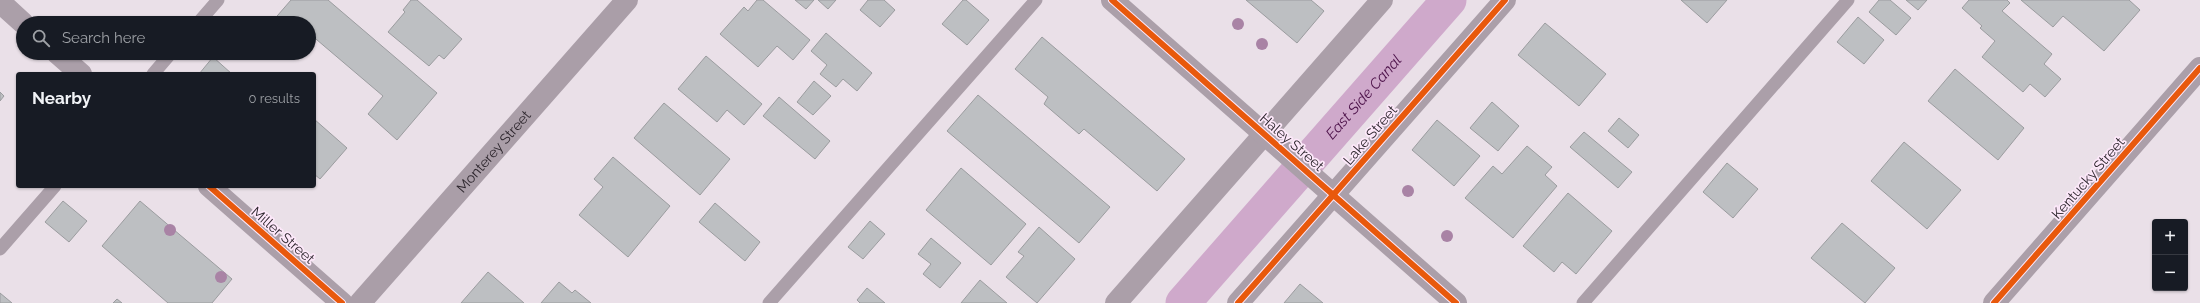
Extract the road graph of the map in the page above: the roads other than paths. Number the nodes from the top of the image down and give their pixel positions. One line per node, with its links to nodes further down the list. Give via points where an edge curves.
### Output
1 (218, 0): 9 (lane)
2 (627, 0): 22 (main road, Monterey Street)
3 (1036, 0): 23 (lane)
4 (1112, 0): 16 (street, Haley Street)
5 (1382, 0): 16 (street)
6 (1505, 0): 19 (street, Lake Street)
7 (1848, 0): 27 (lane)
8 (0, 2): 10 (street)
9 (204, 16)
10 (16, 17)
11 (66, 60): 14 (street)
12 (165, 60): 15 (lane)
13 (2200, 68): 28 (street, Kentucky Street)
14 (79, 72)
15 (155, 72)
16 (1264, 134): 19 (street, Haley Street); 24 (street)
17 (52, 188): 20 (lane)
18 (211, 188): 21 (street, Miller Street)
19 (1333, 195): 25 (street, Lake Street); 26 (street, Haley Street)
20 (0, 249)
21 (342, 303)
22 (360, 303)
23 (769, 303)
24 (1116, 303)
25 (1238, 303)
26 (1456, 303)
27 (1583, 303)
28 (1994, 303)

